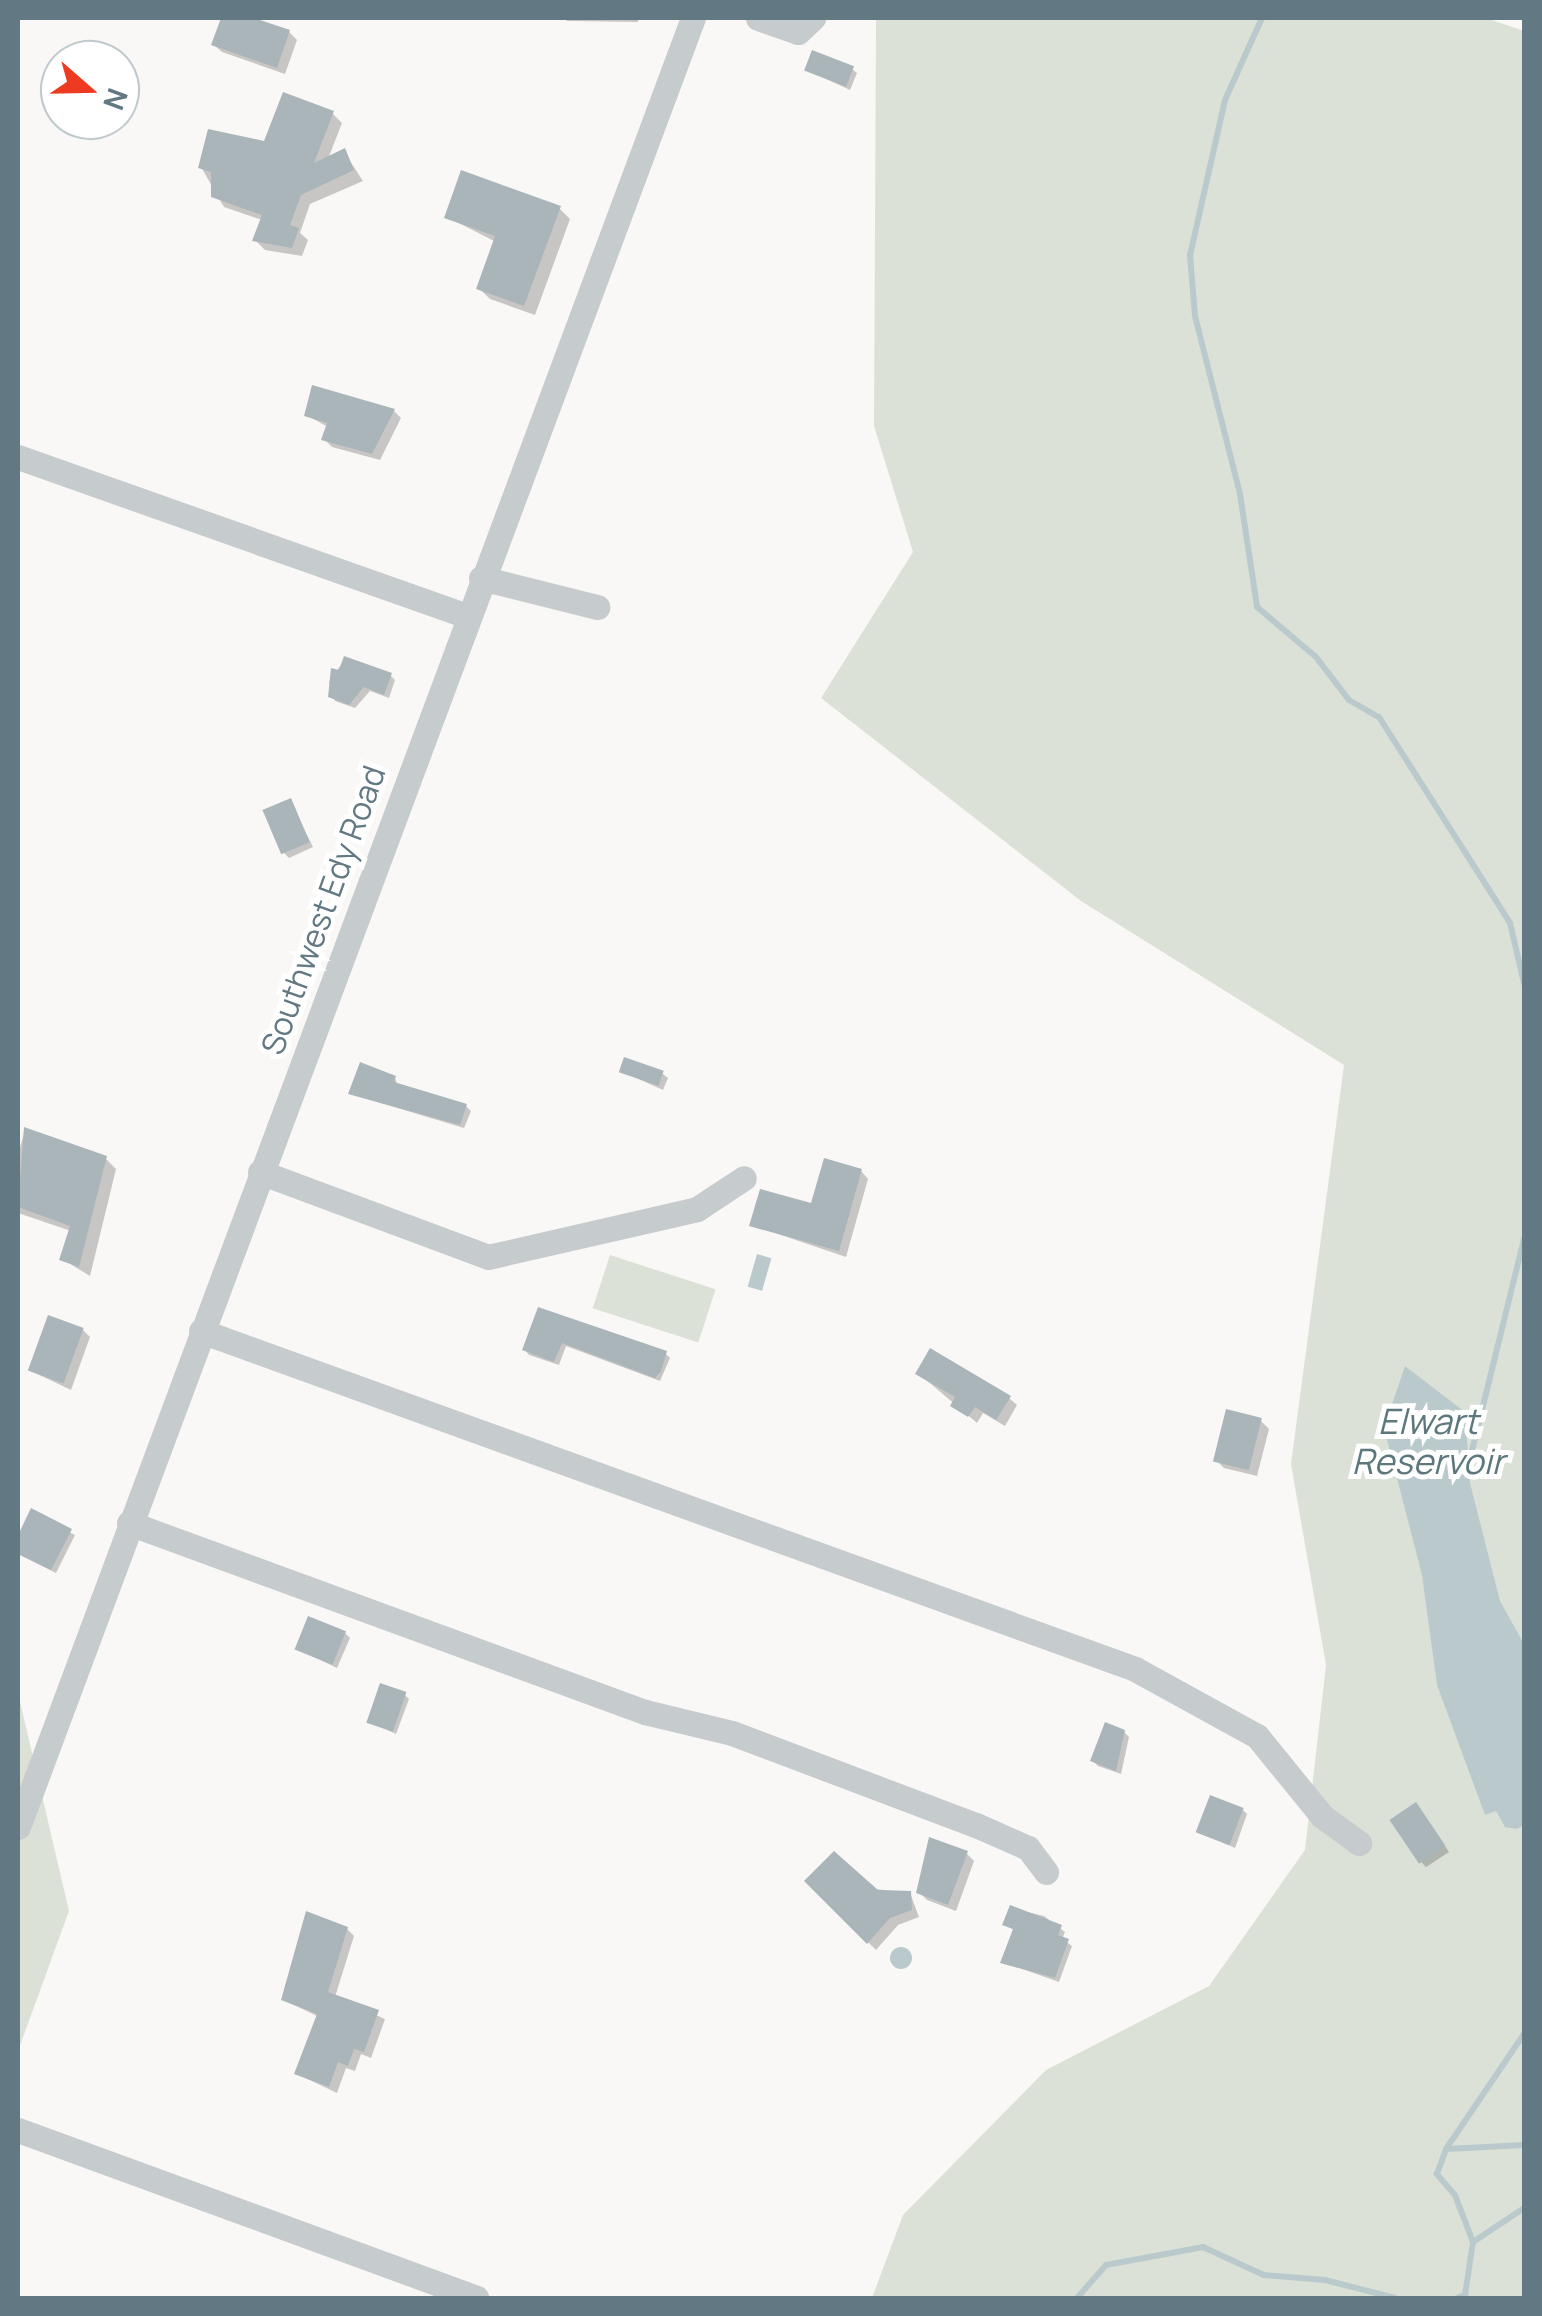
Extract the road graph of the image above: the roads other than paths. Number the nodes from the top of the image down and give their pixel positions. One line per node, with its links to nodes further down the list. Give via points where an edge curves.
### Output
1 (693, 18): 5 (street, Southwest Edy Road)
2 (758, 18): 3 (street, via 798,32)
3 (812, 18)
4 (18, 457): 7 (street)
5 (481, 578): 6 (street); 7 (street, Southwest Edy Road)
6 (597, 607)
7 (466, 616): 8 (street, Southwest Edy Road)
8 (260, 1172): 9 (street, via 488,1257 697,1209); 10 (street, Southwest Edy Road)
9 (744, 1178)
10 (202, 1331): 11 (street, Southwest Edy Road); 13 (street, via 1135,1668 1256,1736 1322,1816)
11 (129, 1523): 12 (street, Southwest Edy Road); 14 (street, via 976,1825 1028,1848)
12 (18, 1827)
13 (1359, 1843)
14 (1046, 1872)
15 (18, 2130): 16 (street)
16 (476, 2298)

